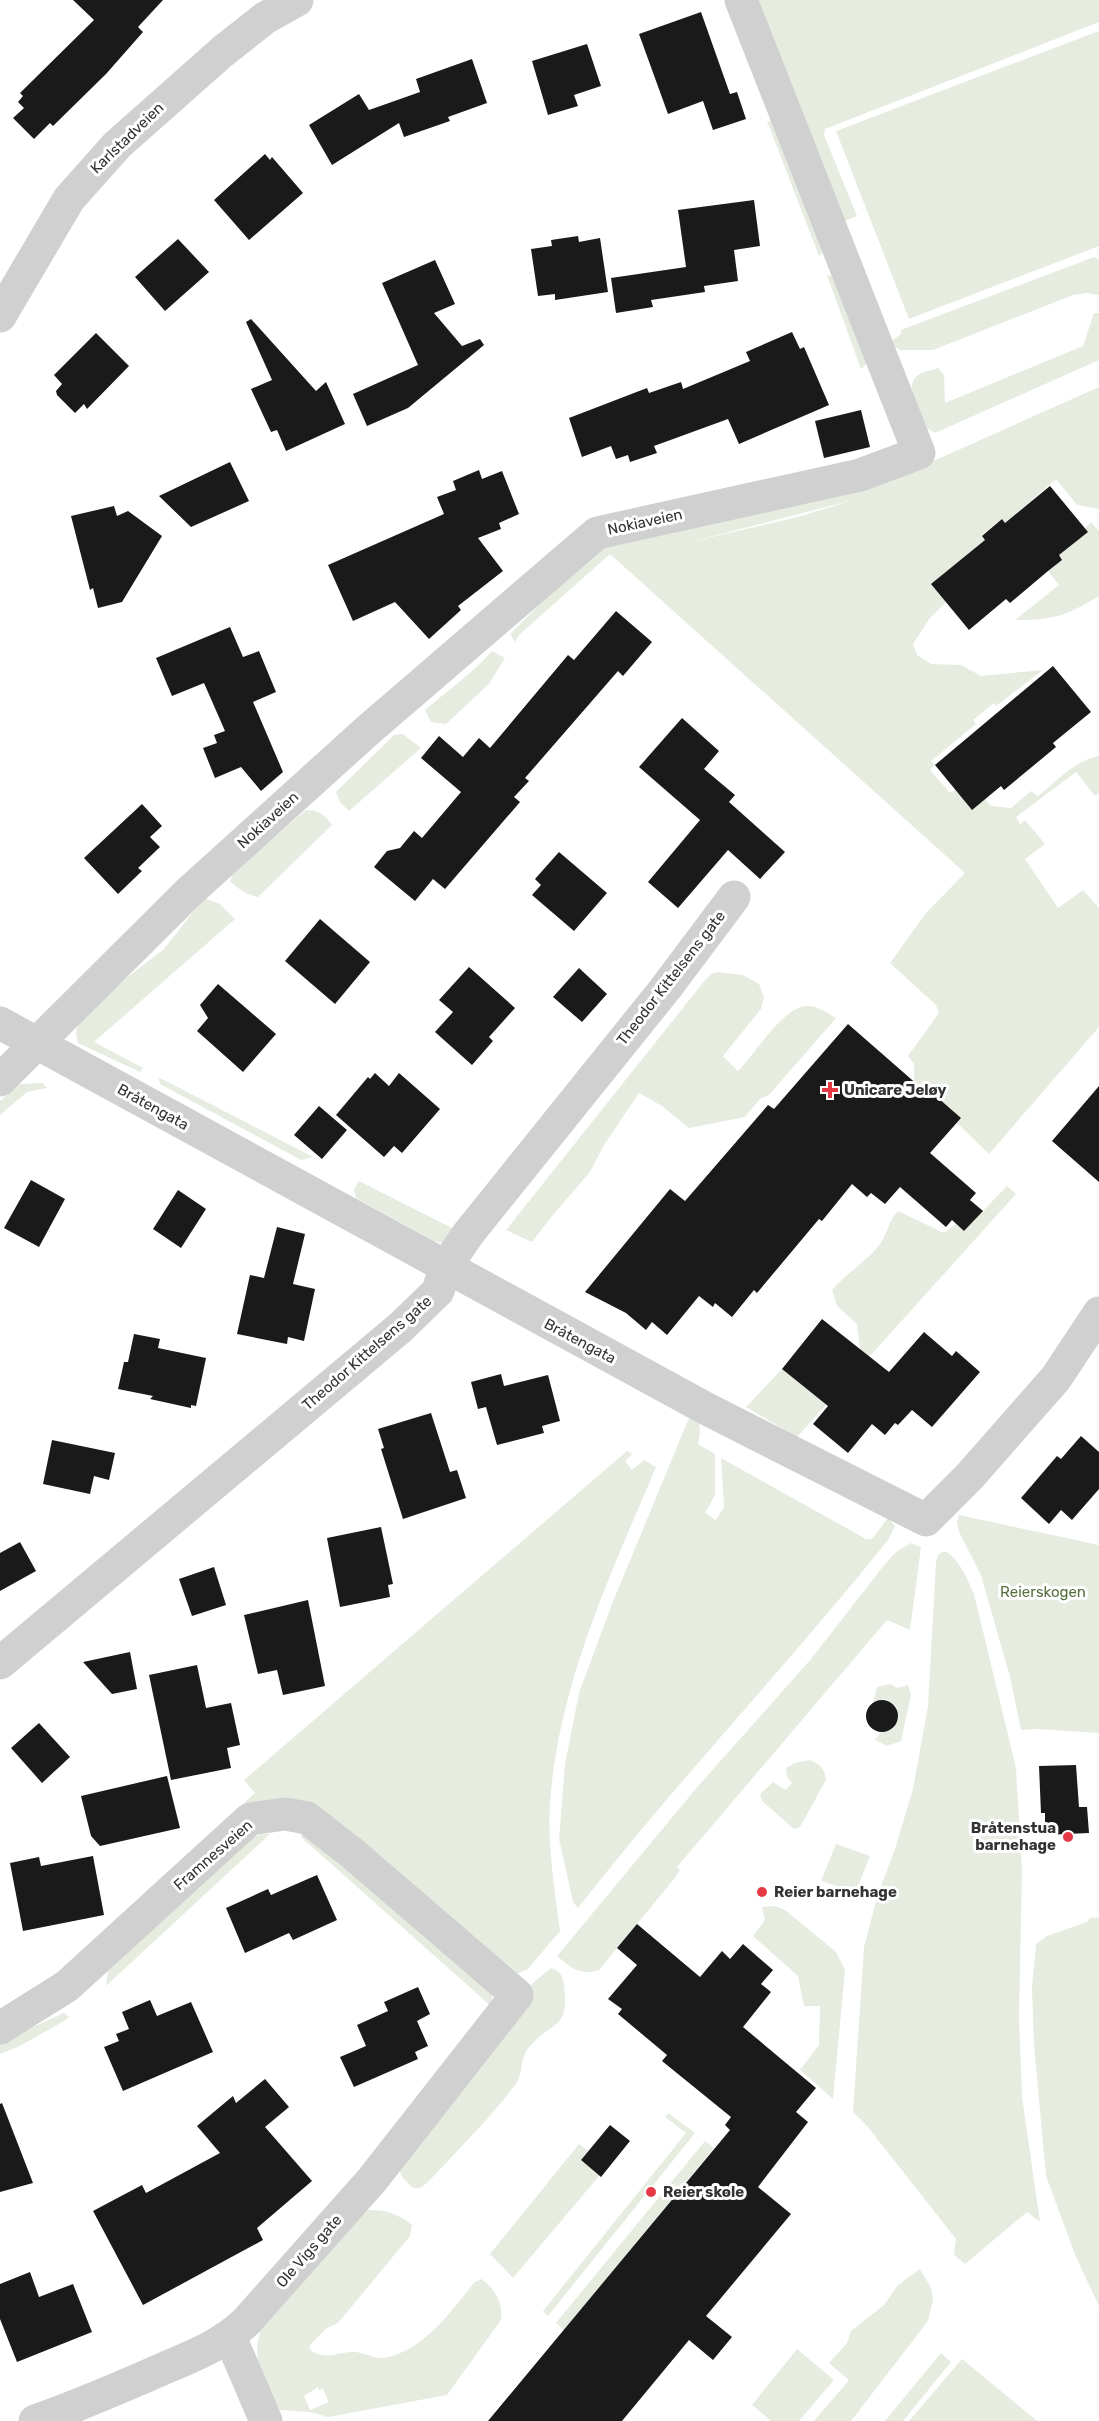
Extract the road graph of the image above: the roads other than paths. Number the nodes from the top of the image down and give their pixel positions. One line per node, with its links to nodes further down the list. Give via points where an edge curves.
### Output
1 (297, 0): 3 (street, Karlstadveien)
2 (741, 0): 7 (street, Nokiaveien, via 920,453 860,475 597,533 367,731 189,892)
3 (265, 9): 4 (street, Karlstadveien, via 85,179 50,228)
4 (0, 316)
5 (734, 897): 9 (street, Theodor Kittelsens gate)
6 (0, 1023): 7 (street, Bråtengata)
7 (39, 1044): 8 (street); 9 (street, Bråtengata)
8 (0, 1080)
9 (445, 1268): 10 (street, Bråtengata, via 705,1408 926,1520 1040,1397); 11 (street, Theodor Kittelsens gate, via 438,1291 401,1327)
10 (1099, 1313)
11 (0, 1663)
12 (517, 1995): 13 (street, Framnesveien, via 316,1825 306,1818 285,1814 250,1819 68,1986); 14 (street, Ole Vigs gate, via 372,2180)
13 (0, 2028)
14 (230, 2337): 15 (street, Ole Vigs gate, via 84,2404); 16 (street)
15 (35, 2421)
16 (266, 2421)

